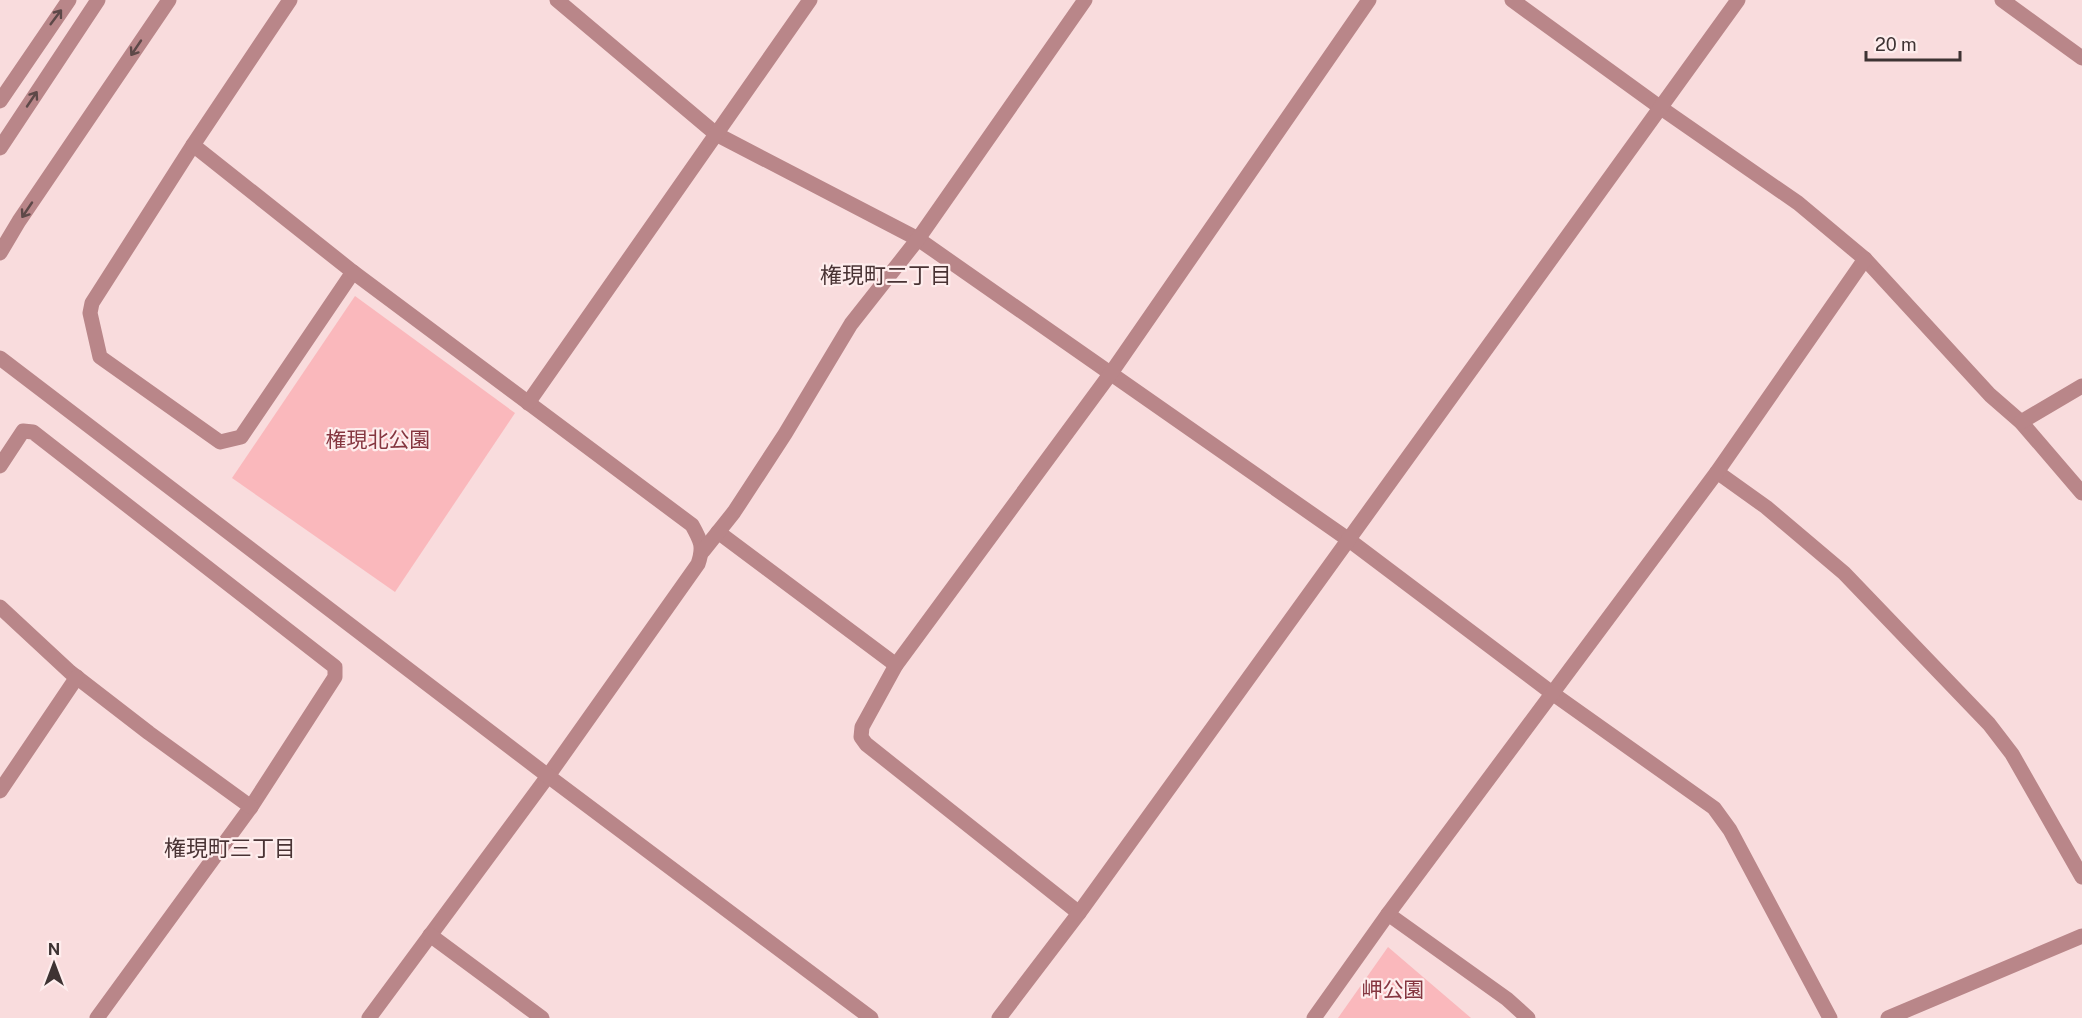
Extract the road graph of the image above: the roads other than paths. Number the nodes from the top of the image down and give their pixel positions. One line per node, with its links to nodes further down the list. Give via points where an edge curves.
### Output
1 (69, 0): 13 (street, one-way to 1)
2 (98, 0): 17 (street, one-way to 2)
3 (169, 0): 19 (street, one-way to 19)
4 (291, 0): 16 (street)
5 (810, 0): 15 (street)
6 (1085, 0): 18 (street)
7 (1369, 0): 23 (street)
8 (1512, 0): 14 (street)
9 (1738, 0): 14 (street)
10 (2002, 0): 12 (street)
11 (563, 2): 15 (street)
12 (2082, 58)
13 (0, 100)
14 (1661, 108): 20 (street, via 1798,203); 31 (street)
15 (716, 134): 18 (street); 25 (street)
16 (193, 144): 21 (street); 21 (street, via 92,303 90,313 100,357 220,442 240,437)
17 (0, 148)
18 (918, 240): 23 (street); 30 (street, via 851,324 785,434)
19 (0, 253)
20 (1865, 260): 26 (street, via 1990,395); 28 (street)
21 (353, 272): 25 (street)
22 (0, 358): 37 (street)
23 (1111, 373): 31 (street); 34 (street)
24 (2082, 386): 26 (street)
25 (528, 403): 32 (street, via 692,525)
26 (2021, 422): 29 (street)
27 (0, 466): 39 (street, via 23,431 33,432 335,667 335,676)
28 (1717, 472): 36 (street); 40 (street, via 1766,507 1844,573 1989,724 2012,754)
29 (2082, 494)
30 (718, 532): 32 (street); 34 (street)
31 (1349, 540): 36 (street); 41 (street)
32 (703, 551): 37 (street, via 698,564)
33 (0, 607): 35 (street)
34 (896, 664): 41 (street, via 862,728 861,737 866,744)
35 (77, 677): 38 (street); 39 (street)
36 (1552, 693): 42 (street); 52 (street, via 1714,808 1730,830)
37 (548, 776): 43 (street); 48 (street)
38 (0, 792)
39 (251, 807): 45 (street)
40 (2082, 878)
41 (1079, 913): 49 (street)
42 (1388, 914): 50 (street); 51 (street)
43 (430, 935): 46 (street); 47 (street)
44 (2082, 936): 53 (street)
45 (97, 1018)
46 (369, 1018)
47 (542, 1018)
48 (872, 1018)
49 (999, 1018)
50 (1314, 1018)
51 (1528, 1018)
52 (1830, 1018)
53 (1888, 1018)

